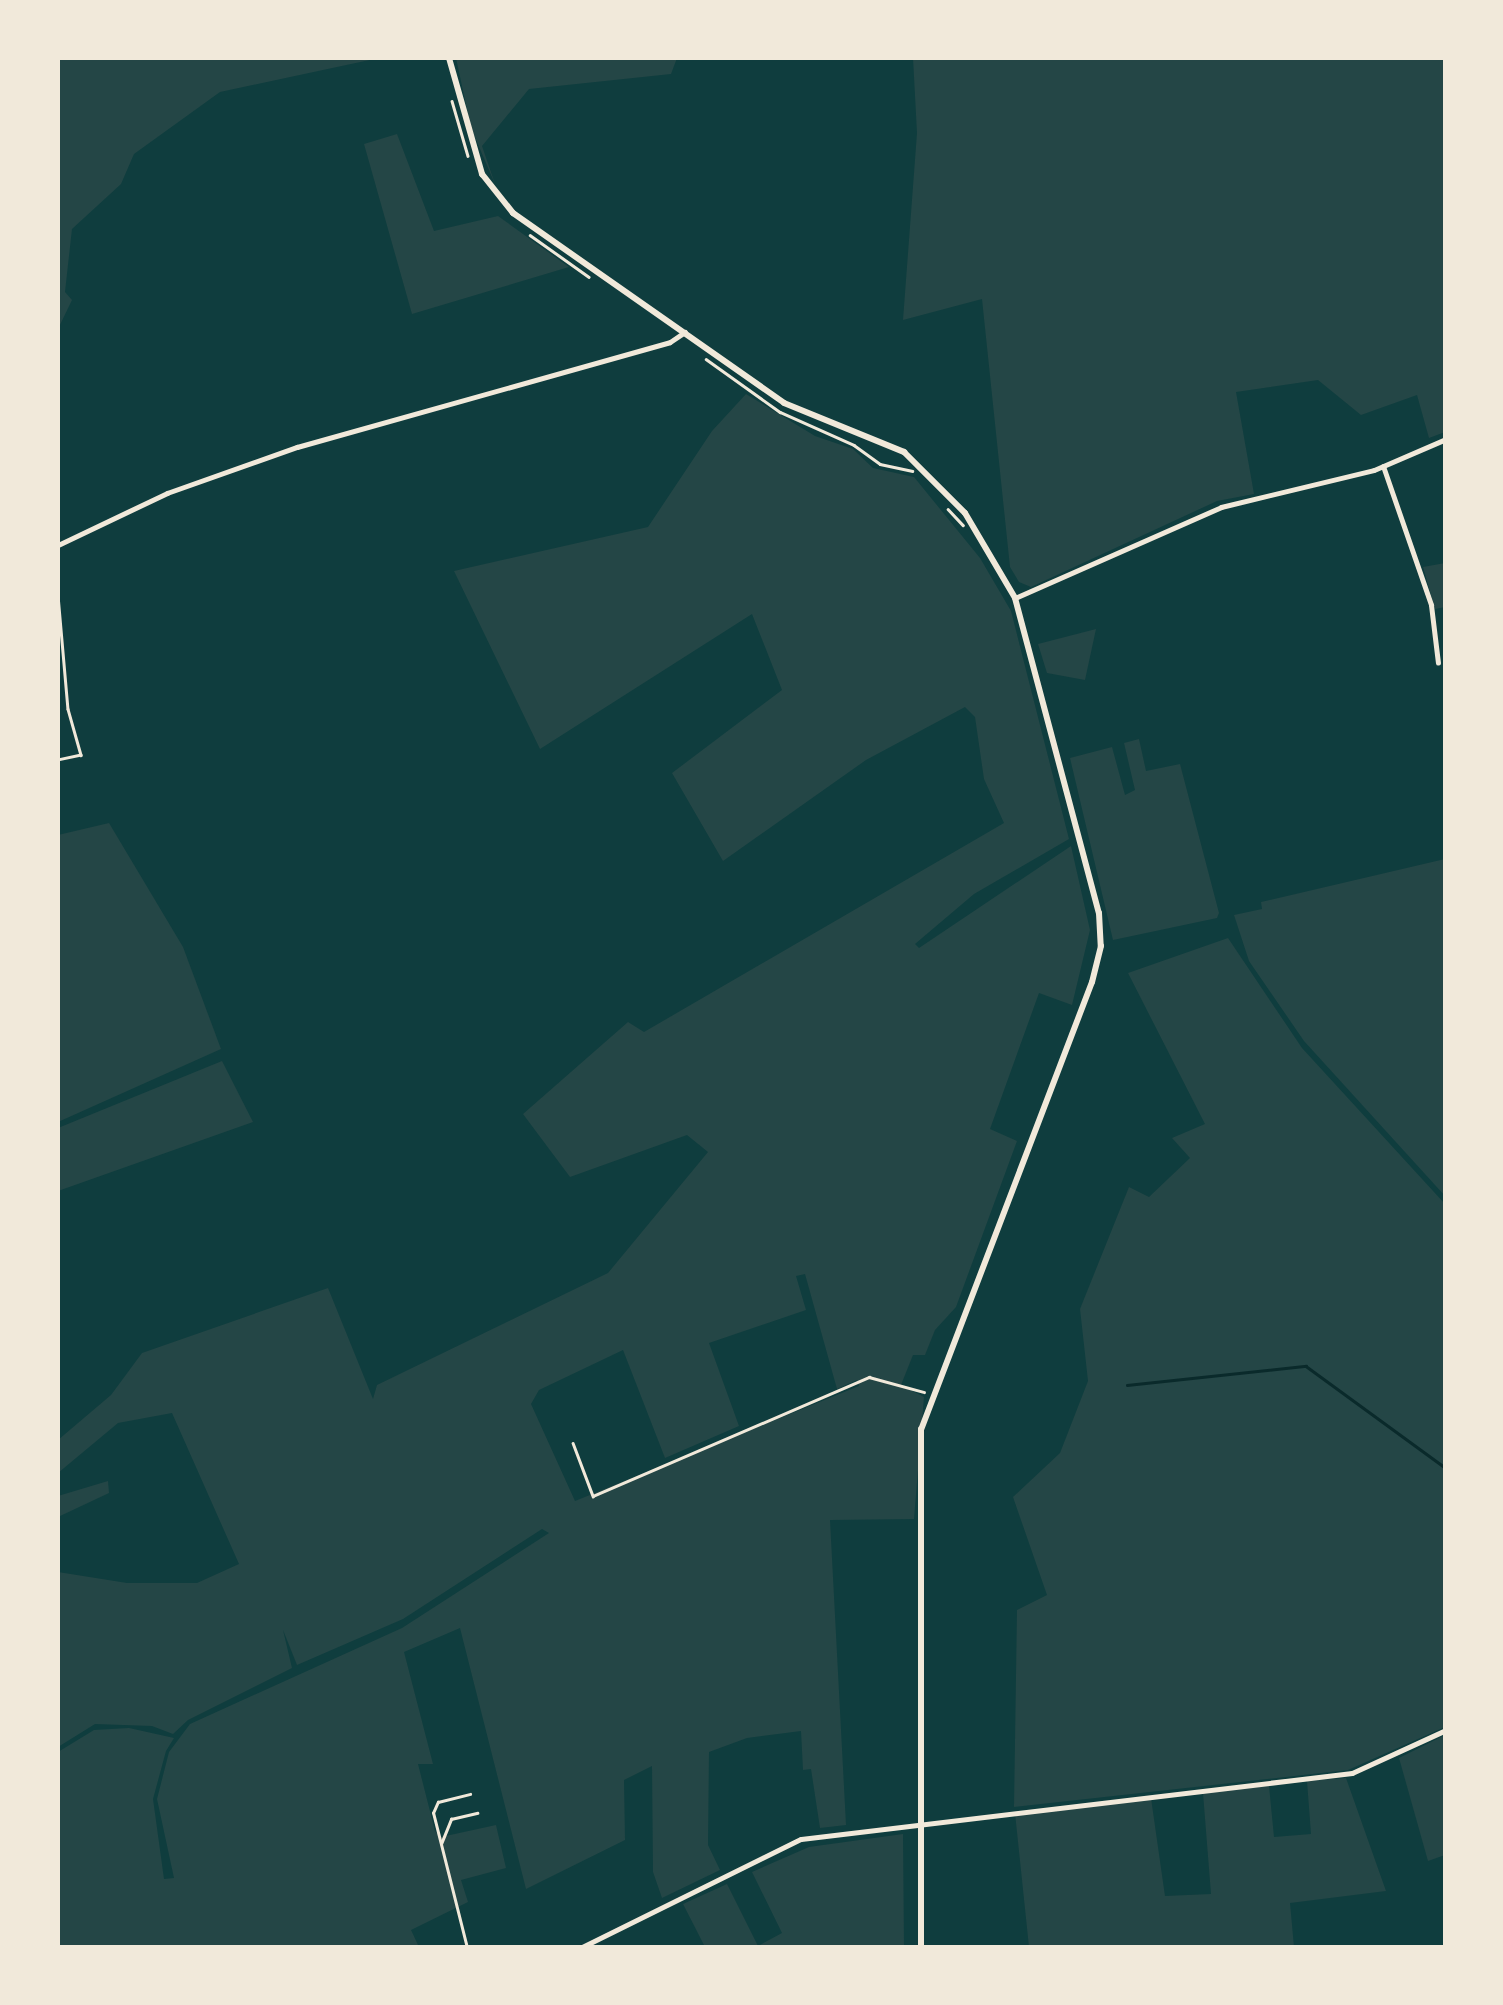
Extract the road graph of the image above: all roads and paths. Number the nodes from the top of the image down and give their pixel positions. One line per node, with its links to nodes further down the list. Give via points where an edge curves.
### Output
1 (449, 58): 6 (street, via 469,139 498,197)
2 (451, 95): 3 (path)
3 (472, 166)
4 (522, 229): 5 (path)
5 (602, 286)
6 (685, 332): 13 (street, via 670,342 297,447 167,493); 15 (street, via 784,403 904,452 966,512)
7 (698, 353): 10 (path, via 780,412 880,464 912,471)
8 (1446, 439): 9 (street)
9 (1383, 466): 15 (street, via 1221,507); 16 (street, via 1431,605)
10 (926, 484)
11 (946, 506): 12 (path)
12 (969, 533)
13 (58, 546)
14 (58, 594): 17 (path, via 68,708 81,756)
15 (1015, 598): 18 (street, via 1099,913 1101,946)
16 (1438, 664)
17 (58, 760)
18 (930, 1394): 19 (path, via 869,1377 593,1496); 23 (street, via 920,1484)
19 (573, 1443)
20 (1446, 1730): 23 (street, via 1352,1773)
21 (470, 1794): 24 (lane, via 434,1807)
22 (477, 1812): 24 (lane, via 451,1819)
23 (920, 1821): 26 (street, via 801,1839); 27 (street)
24 (441, 1844): 25 (lane)
25 (467, 1948)
26 (580, 1948)
27 (920, 1948)

